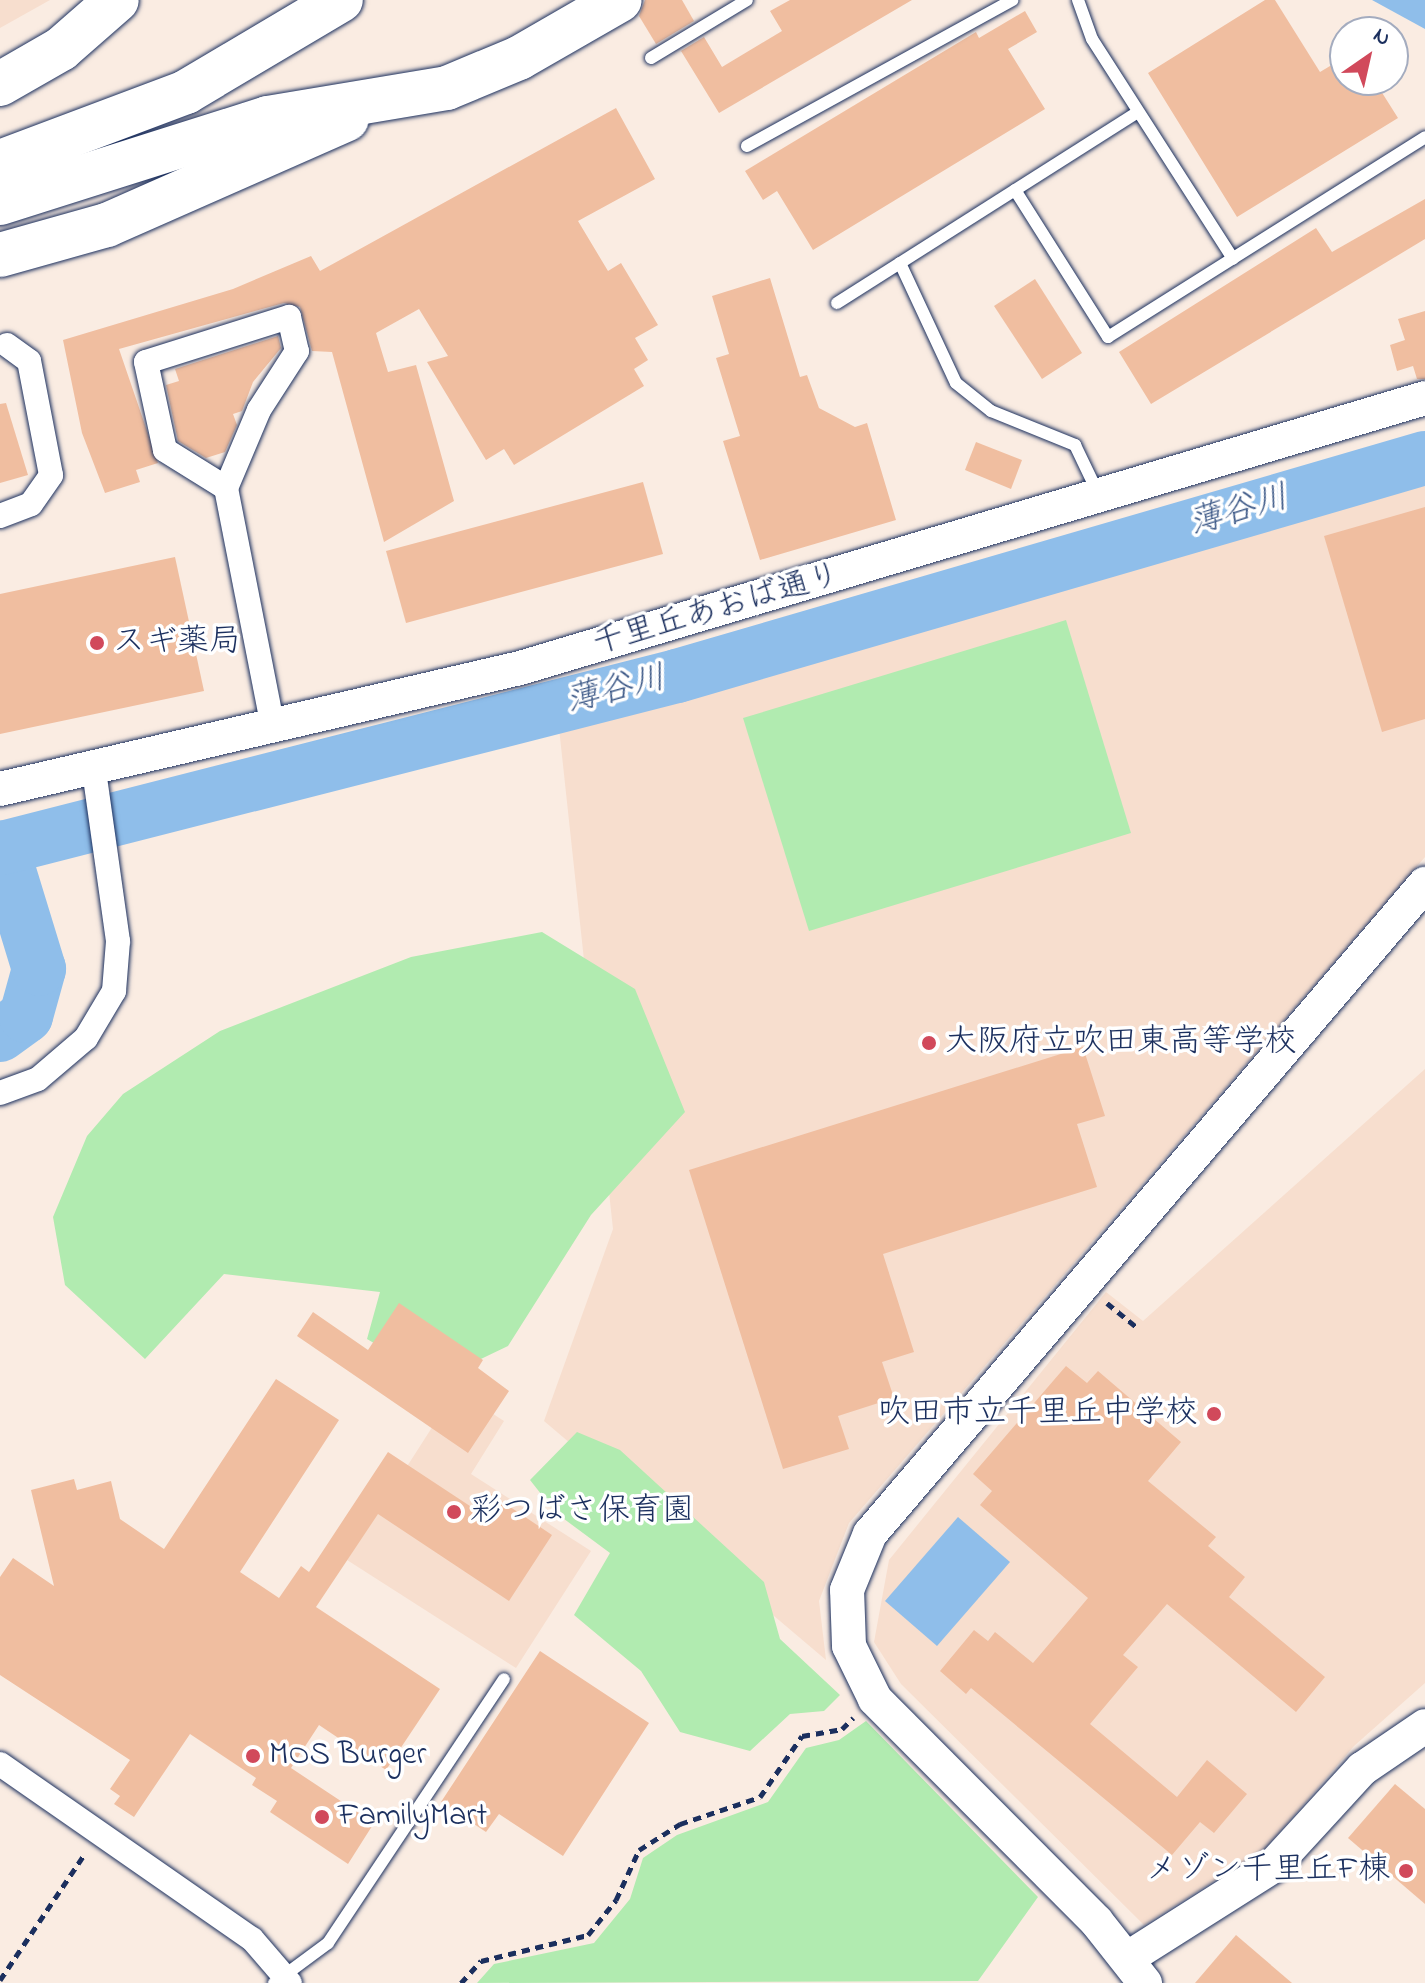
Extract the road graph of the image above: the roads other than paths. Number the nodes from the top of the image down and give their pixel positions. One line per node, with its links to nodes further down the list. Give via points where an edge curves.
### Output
1 (95, 0): 9 (highway)
2 (117, 0): 10 (highway, via 61,49)
3 (341, 0): 15 (highway, via 186,92)
4 (620, 0): 11 (highway, via 484,75)
5 (747, 0): 8 (lane)
6 (1013, 0): 14 (lane)
7 (1078, 0): 12 (lane, via 1092,39)
8 (651, 58)
9 (0, 60)
10 (0, 84)
11 (396, 96): 17 (highway, via 268,118); 18 (highway, via 107,225)
12 (1138, 112): 16 (lane); 19 (lane)
13 (1425, 137): 19 (lane)
14 (747, 146)
15 (0, 162)
16 (1015, 190): 19 (lane, via 1108,337); 20 (lane)
17 (0, 203)
18 (0, 255)
19 (1233, 259)
20 (900, 263): 21 (lane); 25 (lane, via 965,393 991,411 1075,445)
21 (837, 303)
22 (7, 345): 26 (street, via 29,361 51,475 31,504)
23 (1425, 398): 25 (street, 千里丘あおば通り)
24 (226, 488): 24 (street, via 259,410 297,351 289,317 146,362 165,450); 27 (street)
25 (1100, 498): 27 (street, 千里丘あおば通り, via 520,668)
26 (0, 516)
27 (273, 727): 28 (street, 千里丘あおば通り)
28 (94, 770): 29 (street, 千里丘あおば通り); 31 (street, via 118,941 114,991 86,1038 38,1079)
29 (0, 789)
30 (1425, 884): 35 (street, via 870,1534 847,1590 849,1646 875,1699)
31 (0, 1093)
32 (504, 1679): 36 (lane, via 328,1943)
33 (1425, 1726): 35 (street, via 1362,1769 1273,1866)
34 (0, 1764): 36 (street, via 252,1939)
35 (1136, 1970)
36 (283, 1981)

